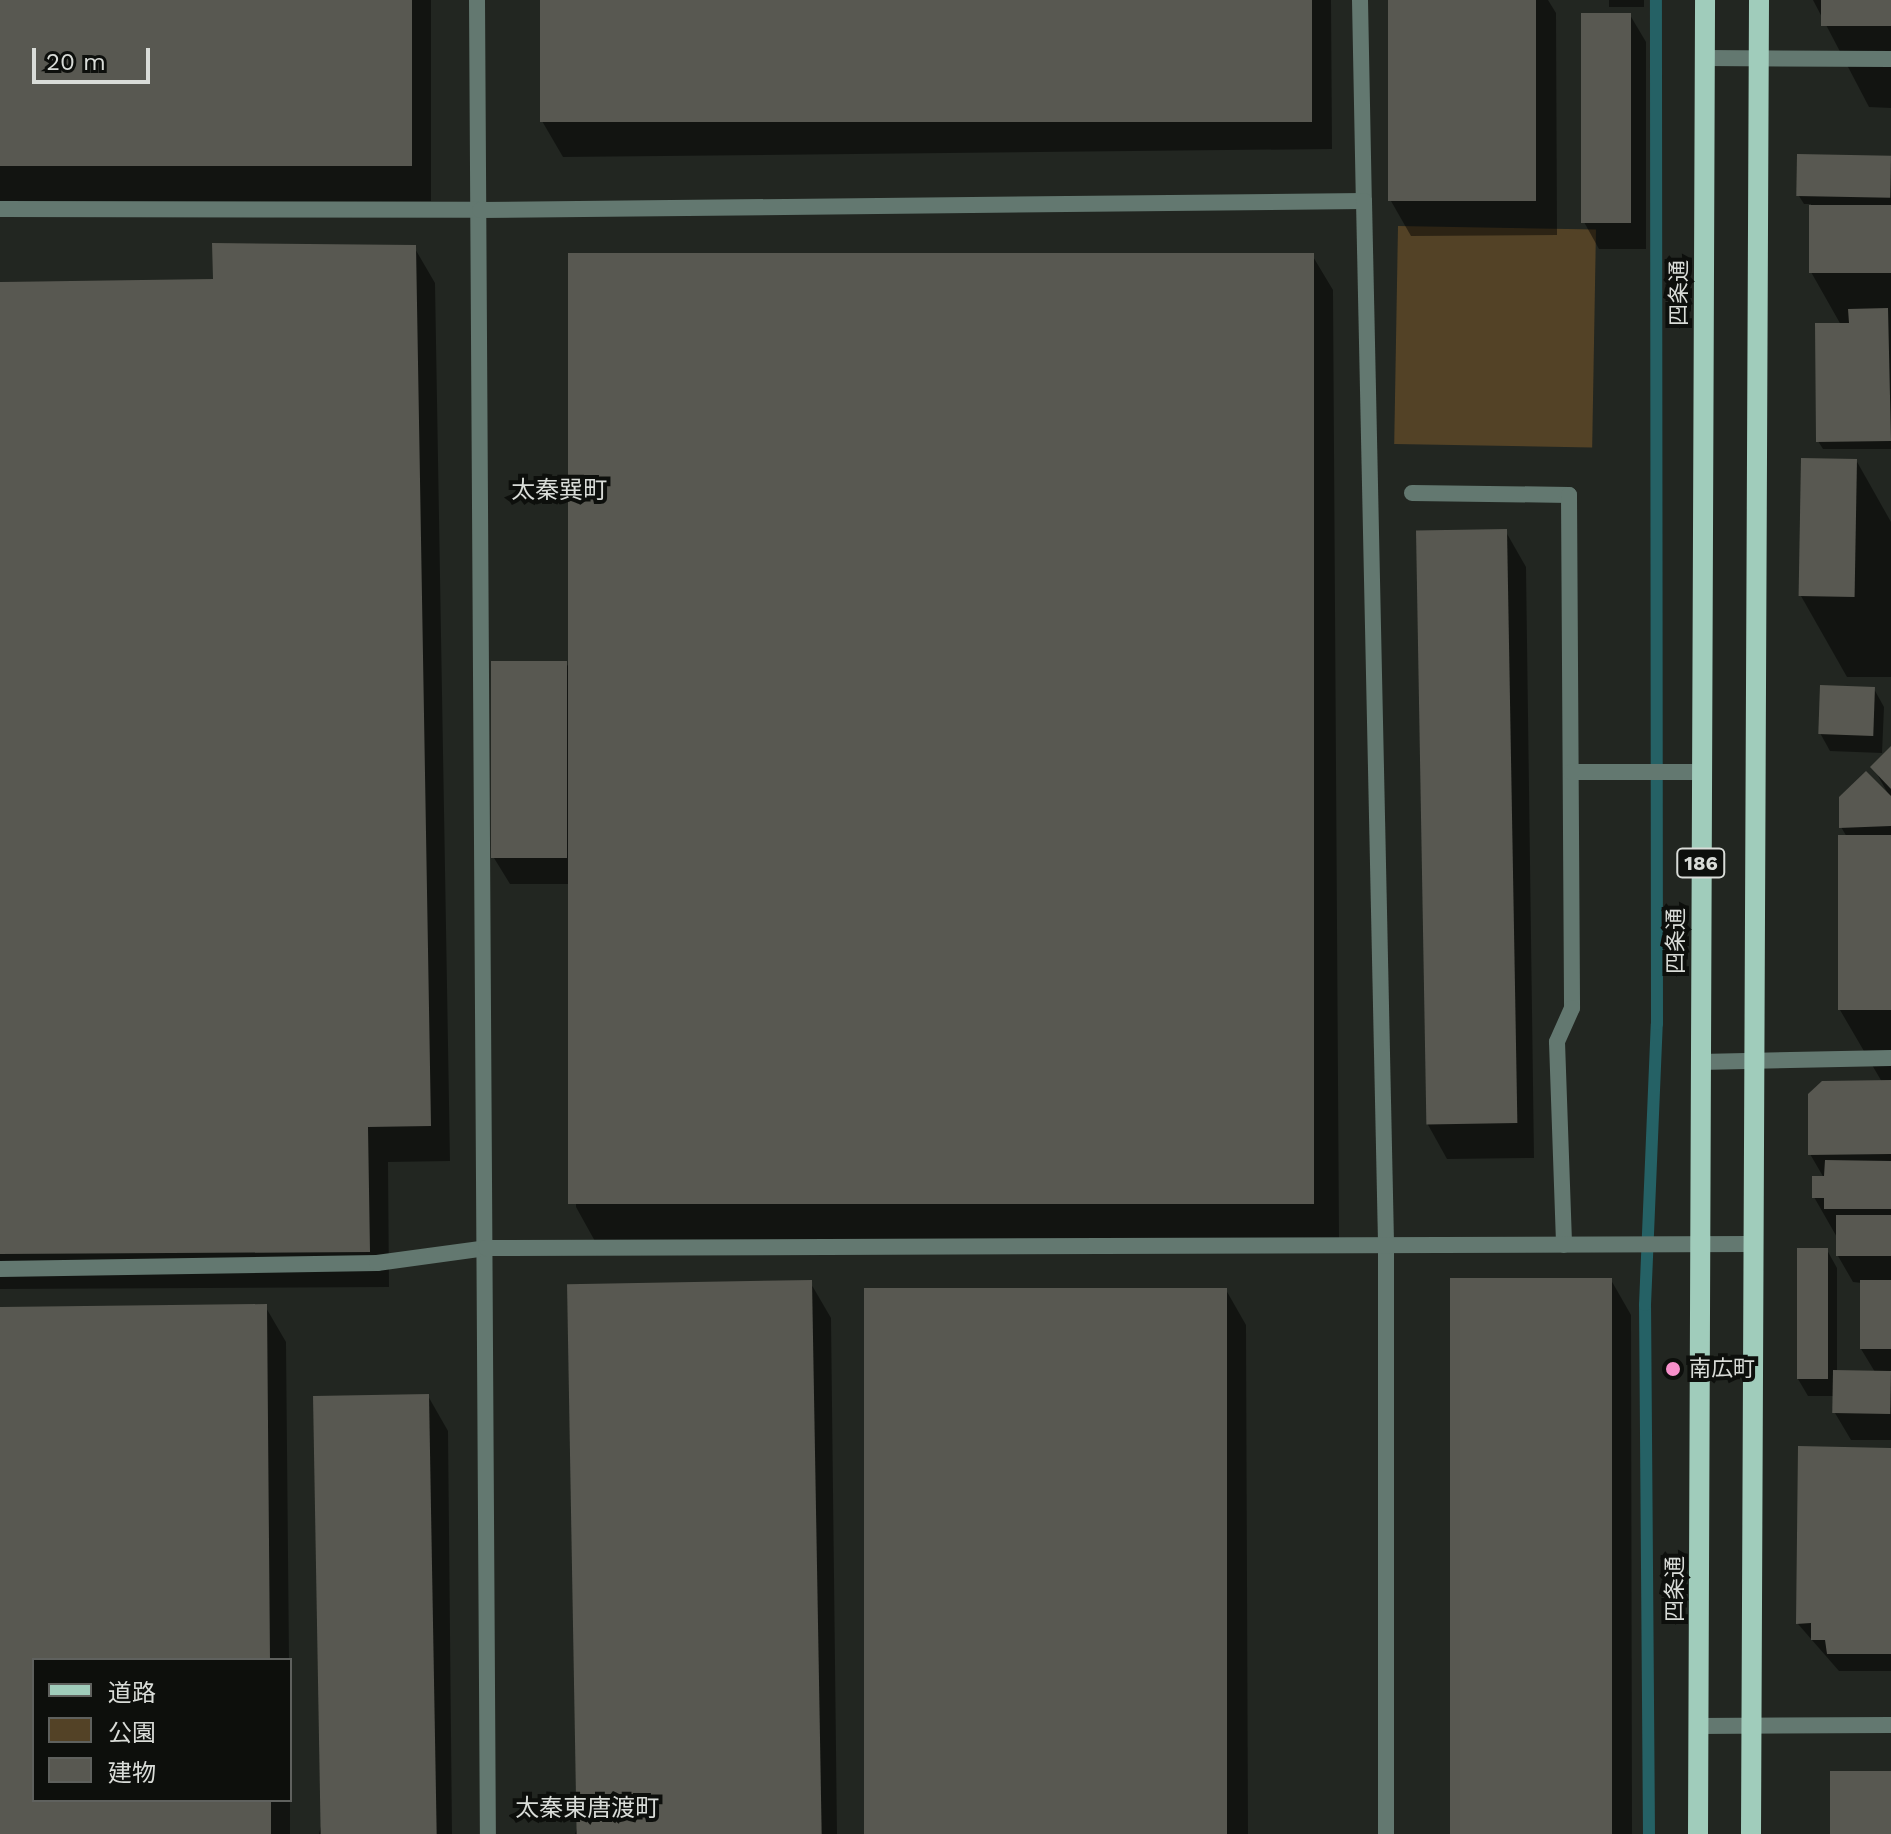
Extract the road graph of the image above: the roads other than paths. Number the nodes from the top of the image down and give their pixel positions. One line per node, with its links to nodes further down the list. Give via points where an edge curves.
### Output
1 (477, 0): 10 (street)
2 (1360, 0): 8 (street)
3 (1705, 0): 5 (main road, 四条通 / 186)
4 (1759, 0): 7 (main road, 186)
5 (1705, 58): 7 (street); 13 (main road, 四条通 / 186)
6 (1891, 59): 7 (street)
7 (1759, 60): 15 (main road, 186)
8 (1364, 201): 10 (street); 18 (street)
9 (0, 209): 10 (street)
10 (480, 210): 21 (street)
11 (1412, 493): 12 (street, via 1569,495)
12 (1571, 772): 13 (street); 19 (street, via 1572,1008 1557,1042)
13 (1701, 772): 16 (main road, 四条通 / 186)
14 (1891, 1058): 15 (street)
15 (1754, 1060): 16 (street); 17 (main road, 186)
16 (1700, 1062): 20 (main road, 四条通 / 186)
17 (1753, 1244): 20 (street); 25 (main road, 186)
18 (1386, 1245): 19 (street); 21 (street); 27 (street)
19 (1564, 1245): 20 (street)
20 (1701, 1245): 24 (main road, 四条通 / 186)
21 (486, 1248): 22 (street, via 377,1263); 26 (street)
22 (0, 1269)
23 (1891, 1725): 25 (street)
24 (1698, 1726): 25 (street); 28 (main road, 四条通 / 186)
25 (1751, 1726): 29 (main road, 186)
26 (488, 1834)
27 (1386, 1834)
28 (1698, 1834)
29 (1751, 1834)

